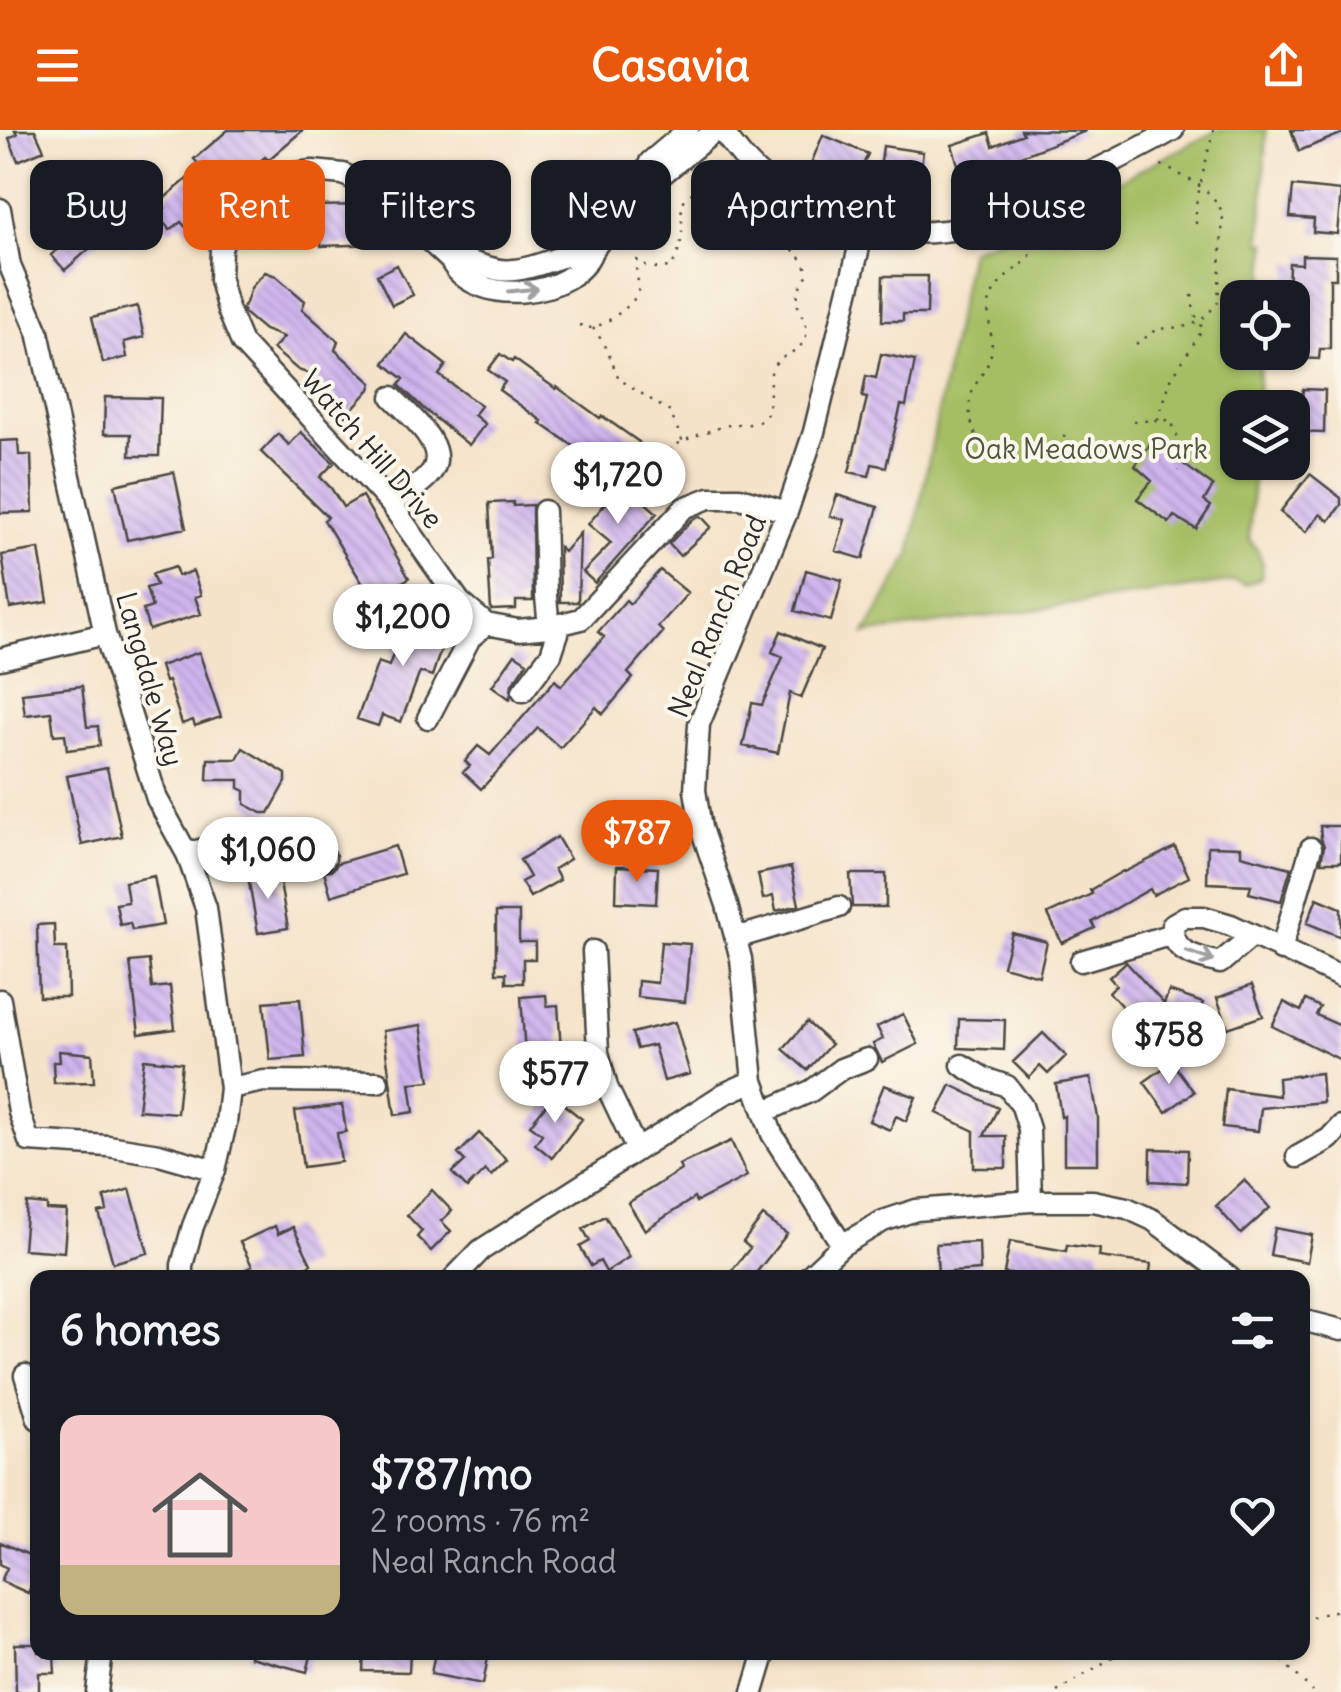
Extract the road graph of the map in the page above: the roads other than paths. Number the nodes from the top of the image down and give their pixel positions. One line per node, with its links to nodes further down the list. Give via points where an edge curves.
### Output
1 (688, 130): 4 (street, Watch Hill Drive)
2 (719, 130): 5 (street); 6 (street, Watch Hill Drive)
3 (1173, 130): 8 (street, via 976,226)
4 (652, 160)
5 (744, 160)
6 (671, 167)
7 (0, 209): 17 (street, Langdale Way, via 10,266 38,332)
8 (931, 233)
9 (593, 250): 12 (street, Watch Hill Drive, via 588,263 566,280 522,291 488,290 456,271 372,188 342,174 279,175 253,191 221,248 220,280 242,344)
10 (858, 250): 14 (street, Neal Ranch Road)
11 (392, 397): 12 (street, via 427,434 436,462 426,479)
12 (390, 503): 15 (street, Watch Hill Drive, via 460,602)
13 (544, 511): 16 (street, via 546,598)
14 (788, 512): 16 (street, via 740,498 710,498 684,508 581,619); 27 (street, Neal Ranch Road, via 699,724 695,790 701,828)
15 (486, 624): 16 (street, via 518,630); 20 (street, via 470,638)
16 (555, 626): 19 (street, via 552,654)
17 (105, 634): 18 (street); 22 (street, Langdale Way, via 158,799)
18 (0, 659)
19 (523, 690)
20 (428, 718)
21 (1312, 848): 28 (street)
22 (187, 854): 23 (street, via 260,841 294,844); 37 (street, Langdale Way, via 206,908)
23 (325, 858)
24 (839, 908): 27 (street)
25 (1173, 934): 26 (street, via 1173,924 1204,917); 26 (street, one-way to 26, via 1189,954 1220,962); 30 (street)
26 (1252, 936): 28 (street)
27 (736, 938): 35 (street, Neal Ranch Road)
28 (1281, 950): 31 (street)
29 (593, 951): 40 (street, via 598,1052)
30 (1081, 961)
31 (1341, 977)
32 (0, 1000): 42 (street, via 30,1141 108,1146)
33 (867, 1059): 38 (street)
34 (962, 1065): 43 (street, via 1007,1086 1022,1106)
35 (754, 1081): 38 (street, Neal Ranch Road); 40 (street)
36 (378, 1082): 37 (street, via 264,1081)
37 (230, 1088): 42 (street, Langdale Way)
38 (764, 1112): 44 (street, Neal Ranch Road)
39 (1341, 1126): 41 (street)
40 (636, 1148): 46 (street, via 481,1250)
41 (1297, 1157)
42 (215, 1170): 45 (street, Langdale Way)
43 (1031, 1201): 44 (street, via 916,1210); 48 (street, via 1127,1208 1152,1220)
44 (842, 1245): 47 (street)
45 (182, 1270)
46 (462, 1270)
47 (815, 1270)
48 (1206, 1270)
49 (1310, 1322): 50 (street)
50 (1341, 1330)
51 (24, 1374): 52 (street)
52 (30, 1393)
53 (101, 1660): 55 (street)
54 (762, 1660): 56 (street)
55 (97, 1692)
56 (752, 1692)

